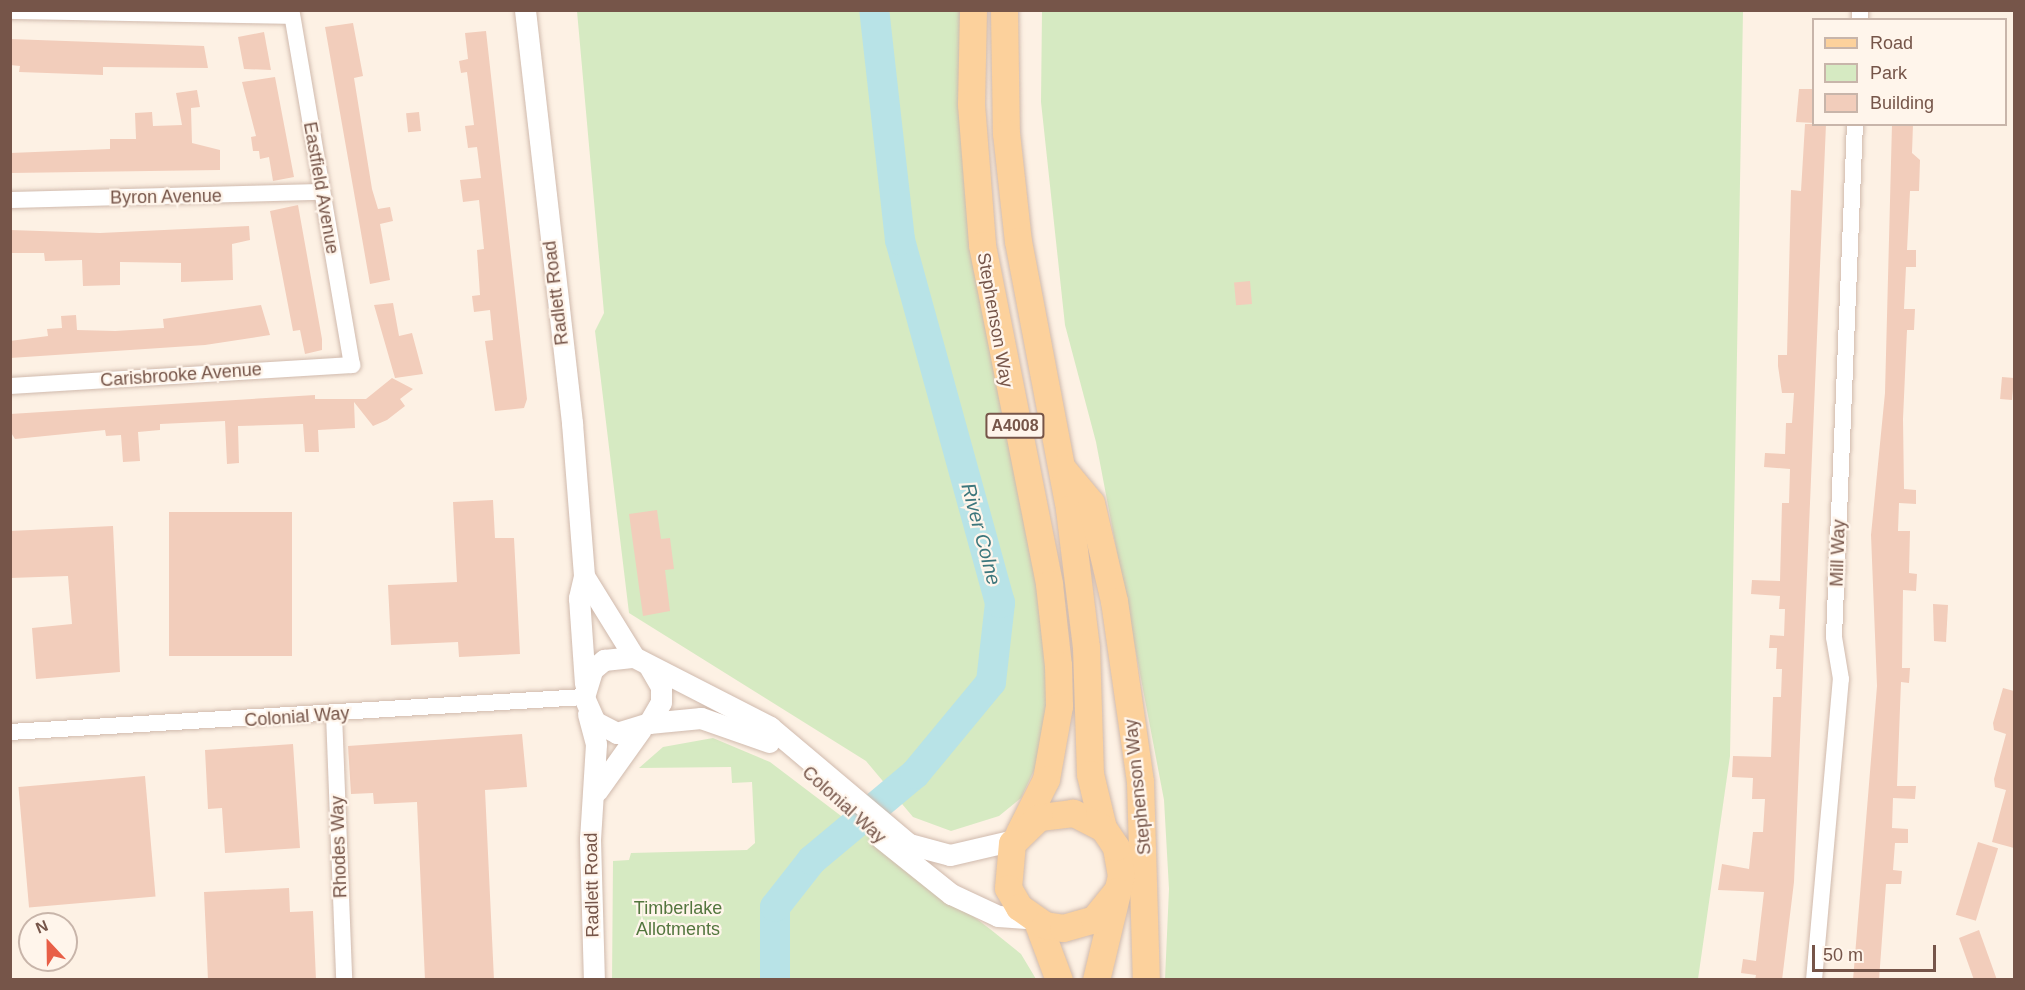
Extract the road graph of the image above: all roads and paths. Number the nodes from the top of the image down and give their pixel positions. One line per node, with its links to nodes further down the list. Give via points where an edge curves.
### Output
1 (525, 10): 12 (street, Radlett Road)
2 (974, 10): 21 (main road, Stephenson Way / A4008, via 971,104 982,245 1049,585 1058,665 1059,706 1046,779)
3 (1004, 10): 11 (main road, Stephenson Way / A4008, via 1006,133 1018,241)
4 (10, 11): 5 (street)
5 (291, 13): 7 (street, Eastfield Avenue)
6 (1855, 126): 30 (street, Mill Way, via 1834,638 1841,668 1839,737 1827,800)
7 (322, 192): 8 (street, Byron Avenue); 9 (street, Eastfield Avenue)
8 (10, 200)
9 (352, 365): 10 (street, Carisbrooke Avenue)
10 (10, 386)
11 (1060, 465): 20 (main road, Stephenson Way, via 1086,647 1090,774); 29 (main road, Stephenson Way / A4008, via 1091,503 1114,601 1141,794)
12 (584, 576): 13 (street, Radlett Road); 14 (street, Radlett Road, via 579,598)
13 (642, 662): 14 (street, via 604,660); 16 (street, via 661,687 661,702); 18 (street, Colonial Way, via 770,727)
14 (586, 698): 15 (street, Colonial Way); 16 (street, via 611,731); 19 (street, Radlett Road, via 596,744 591,773)
15 (334, 714): 17 (street, Colonial Way); 25 (street, Rhodes Way)
16 (645, 726): 18 (street, Colonial Way, via 701,718 749,731); 19 (street, Radlett Road)
17 (10, 732)
18 (827, 781): 22 (street, Colonial Way)
19 (597, 790): 26 (street, Radlett Road, via 590,839)
20 (1103, 828): 21 (main road, via 1087,817 1057,813); 23 (main road, via 1121,860)
21 (1017, 836): 22 (street, Colonial Way, via 950,855); 24 (main road, via 1007,857 1008,888)
22 (893, 841): 24 (street, Colonial Way, via 951,894 998,916)
23 (1117, 891): 24 (main road, via 1109,906 1080,926 1063,928); 28 (main road)
24 (1033, 919): 27 (main road)
25 (344, 980)
26 (594, 980)
27 (1059, 980)
28 (1096, 980)
29 (1146, 980)
30 (1814, 980)

